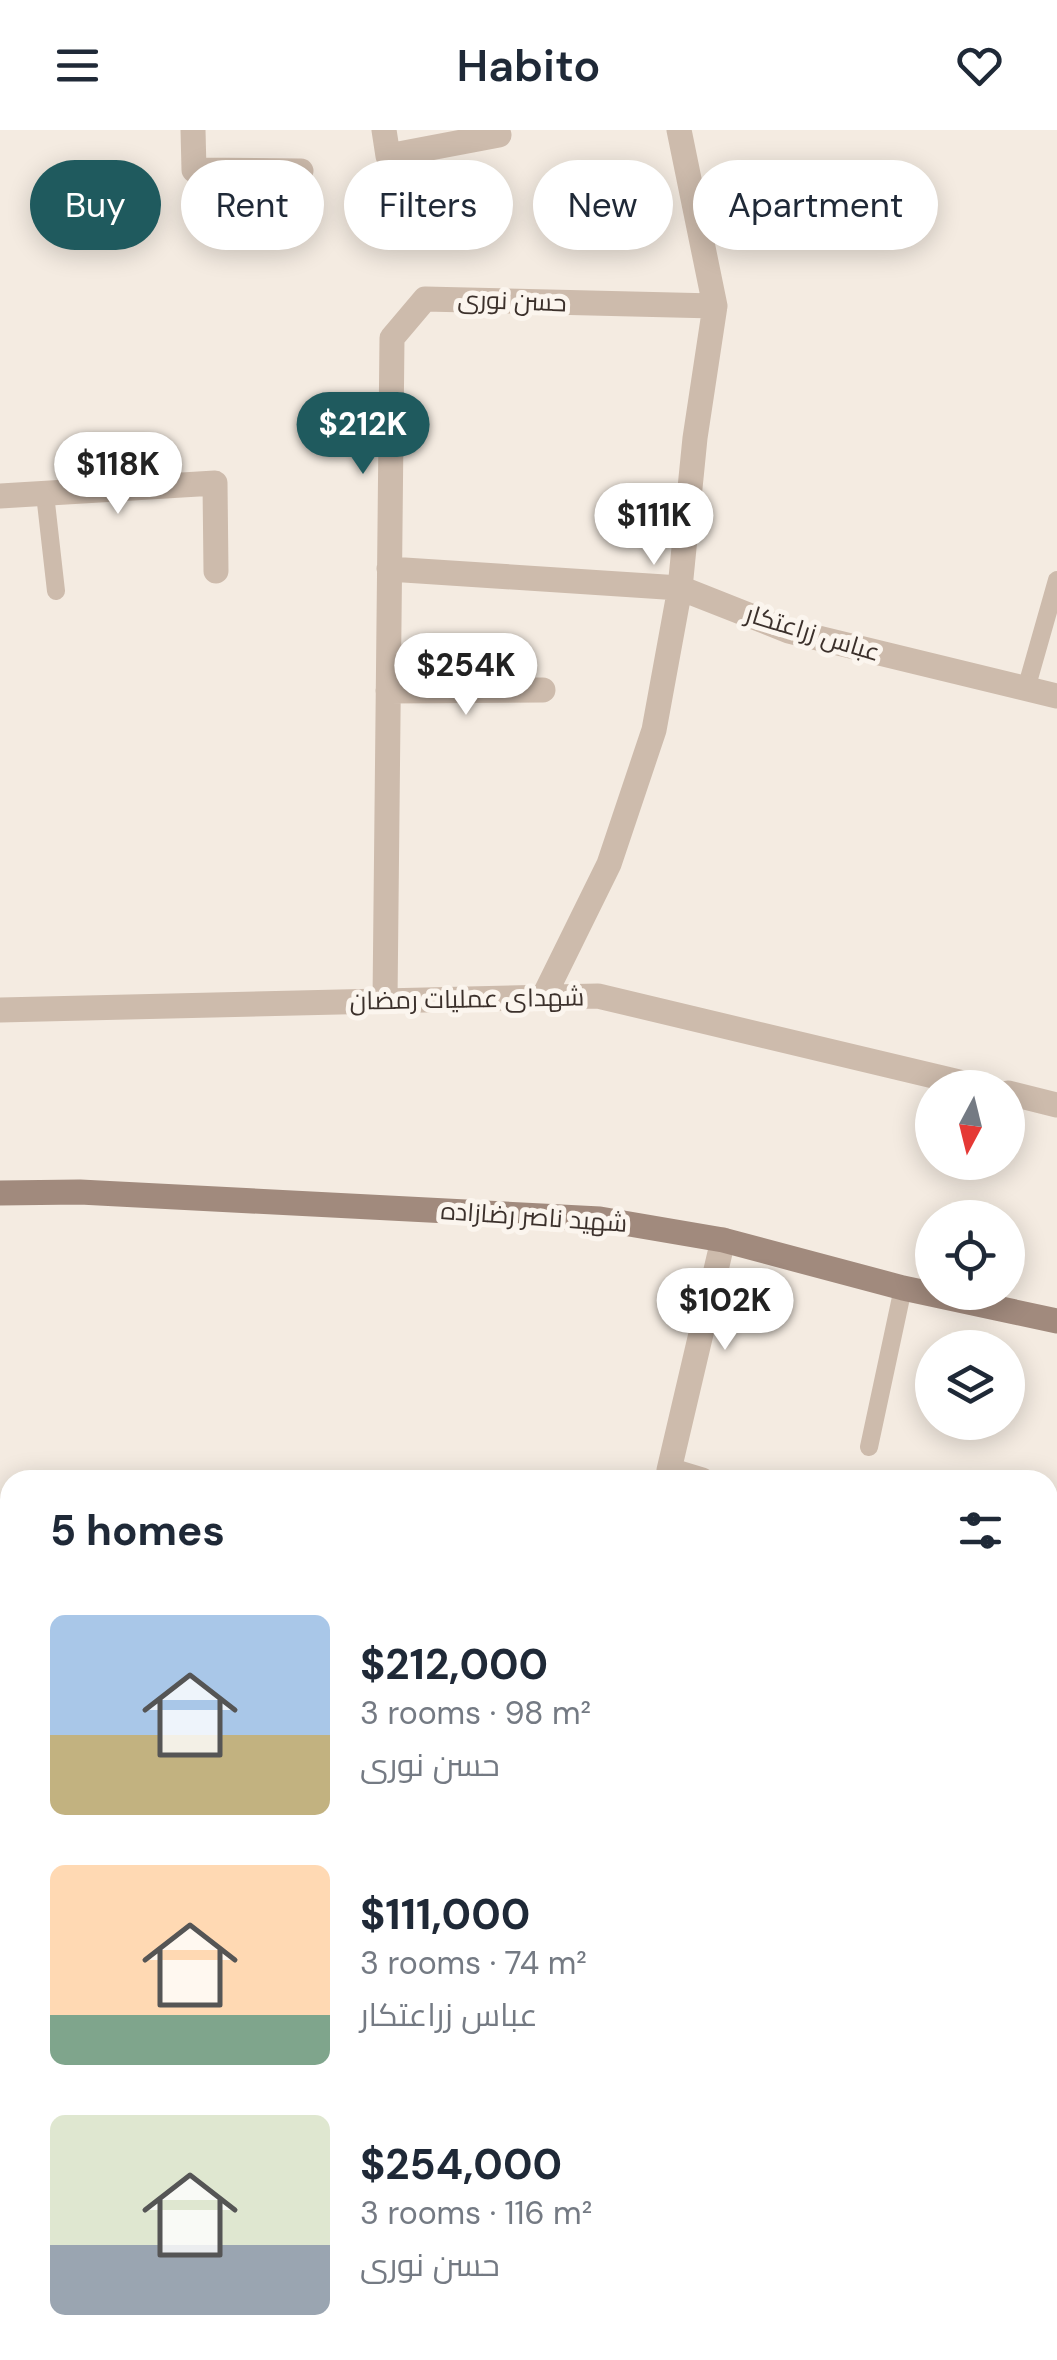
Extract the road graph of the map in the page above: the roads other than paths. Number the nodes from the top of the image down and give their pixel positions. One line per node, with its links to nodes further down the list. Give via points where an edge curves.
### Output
1 (193, 130): 5 (street)
2 (384, 130): 4 (street, via 388,156)
3 (678, 130): 6 (street)
4 (499, 136)
5 (194, 160)
6 (715, 306): 9 (street, حسن نوری, via 425,298 392,338); 12 (street)
7 (45, 494): 8 (street); 10 (street, via 215,483); 13 (lane)
8 (0, 496)
9 (389, 569): 12 (street, عباس زراعتکار); 16 (street, حسن نوری)
10 (216, 571)
11 (1057, 580): 14 (lane)
12 (680, 588): 14 (street, عباس زراعتکار, via 789,631); 18 (street, via 654,730 609,864)
13 (56, 591)
14 (1026, 689): 17 (street, عباس زراعتکار)
15 (544, 690): 16 (street)
16 (388, 691): 19 (street, حسن نوری)
17 (1057, 696)
18 (542, 998): 19 (street, شهدای عملیات رمضان); 21 (street, شهدای عملیات رمضان, via 598,996)
19 (385, 1001): 20 (street, شهدای عملیات رمضان)
20 (0, 1010)
21 (915, 1072)
22 (1025, 1097): 23 (street)
23 (1057, 1105)
24 (0, 1192): 25 (street, شهید ناصر رضازاده, via 600,1219)
25 (723, 1240): 26 (street, شهید ناصر رضازاده); 29 (street)
26 (903, 1288): 27 (street, شهید ناصر رضازاده); 28 (lane)
27 (1057, 1321)
28 (870, 1447)
29 (668, 1470)

